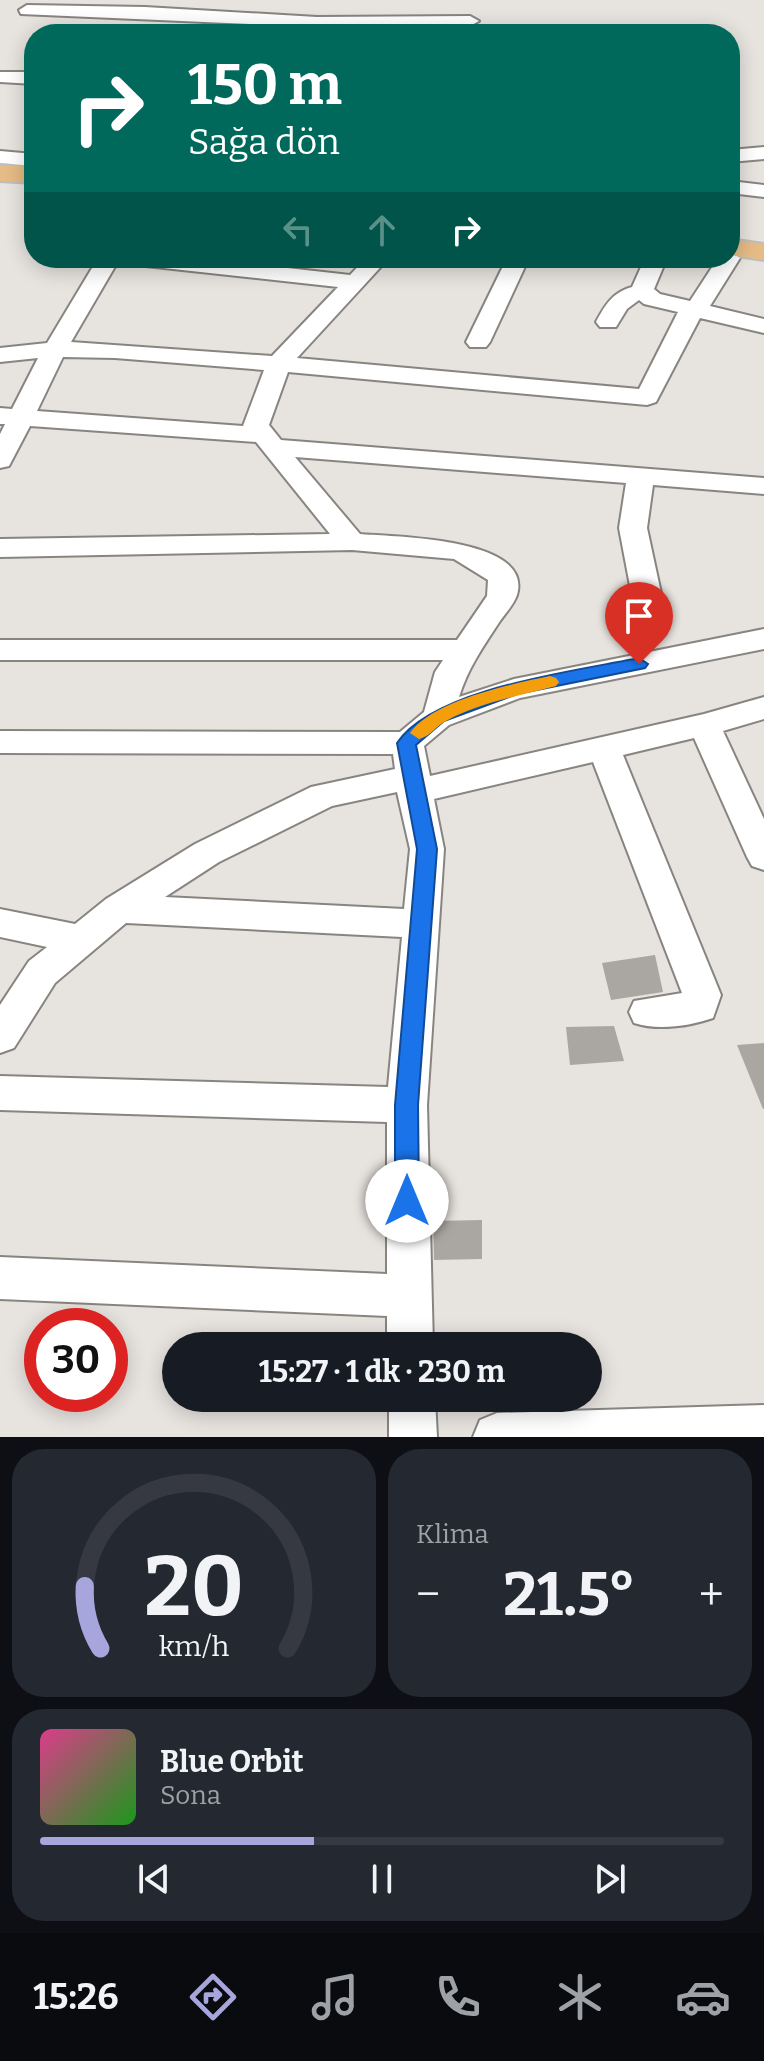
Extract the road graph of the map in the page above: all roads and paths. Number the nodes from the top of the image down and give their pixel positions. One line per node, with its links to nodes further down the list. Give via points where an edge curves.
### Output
1 (456, 0): 3 (street, via 457,11)
2 (27, 10): 3 (street, via 317,22)
3 (470, 21): 4 (street)
4 (474, 24)
5 (0, 77): 6 (street)
6 (24, 78)
7 (764, 153): 8 (street)
8 (740, 155)
9 (740, 188): 10 (street)
10 (764, 191)
11 (764, 242): 12 (main road)
12 (740, 247)
13 (740, 250): 14 (main road)
14 (764, 252)
15 (103, 268): 27 (street)
16 (227, 268): 21 (street)
17 (368, 268): 21 (street)
18 (513, 268): 26 (street)
19 (652, 268): 22 (street)
20 (720, 268): 23 (street)
21 (354, 282): 29 (street)
22 (645, 292): 23 (street, via 652,299); 24 (street, via 623,297)
23 (697, 309): 25 (street); 29 (street, via 687,316 647,397)
24 (608, 322)
25 (764, 326)
26 (478, 342)
27 (55, 349): 28 (street); 29 (street); 30 (street)
28 (0, 355)
29 (279, 363): 31 (street, via 256,426)
30 (11, 416): 31 (street); 32 (street)
31 (268, 441): 33 (street); 35 (street)
32 (0, 460)
33 (641, 474): 34 (street); 37 (street, via 633,528)
34 (764, 486)
35 (352, 542): 36 (street); 40 (street, via 460,551 503,578 502,596)
36 (0, 548)
37 (649, 607)
38 (764, 639): 42 (street, via 514,689)
39 (0, 650): 40 (street)
40 (465, 650): 42 (street, via 451,672)
41 (764, 708): 43 (street)
42 (438, 717): 46 (street)
43 (704, 725): 45 (street); 47 (street)
44 (0, 742): 46 (street)
45 (604, 748): 46 (street); 52 (street, via 702,995 700,1007)
46 (411, 771): 48 (street, via 323,796 207,853); 50 (street, via 427,849)
47 (764, 857)
48 (119, 909): 50 (street); 51 (street)
49 (0, 923): 51 (street)
50 (421, 924): 55 (street)
51 (81, 940): 53 (street, via 42,972)
52 (648, 1012)
53 (0, 1037)
54 (0, 1093): 55 (street)
55 (407, 1105): 57 (street)
56 (0, 1278): 57 (street)
57 (408, 1296): 58 (street)
58 (409, 1332)
59 (412, 1412): 61 (street)
60 (764, 1429): 62 (street)
61 (413, 1437)
62 (497, 1437)

